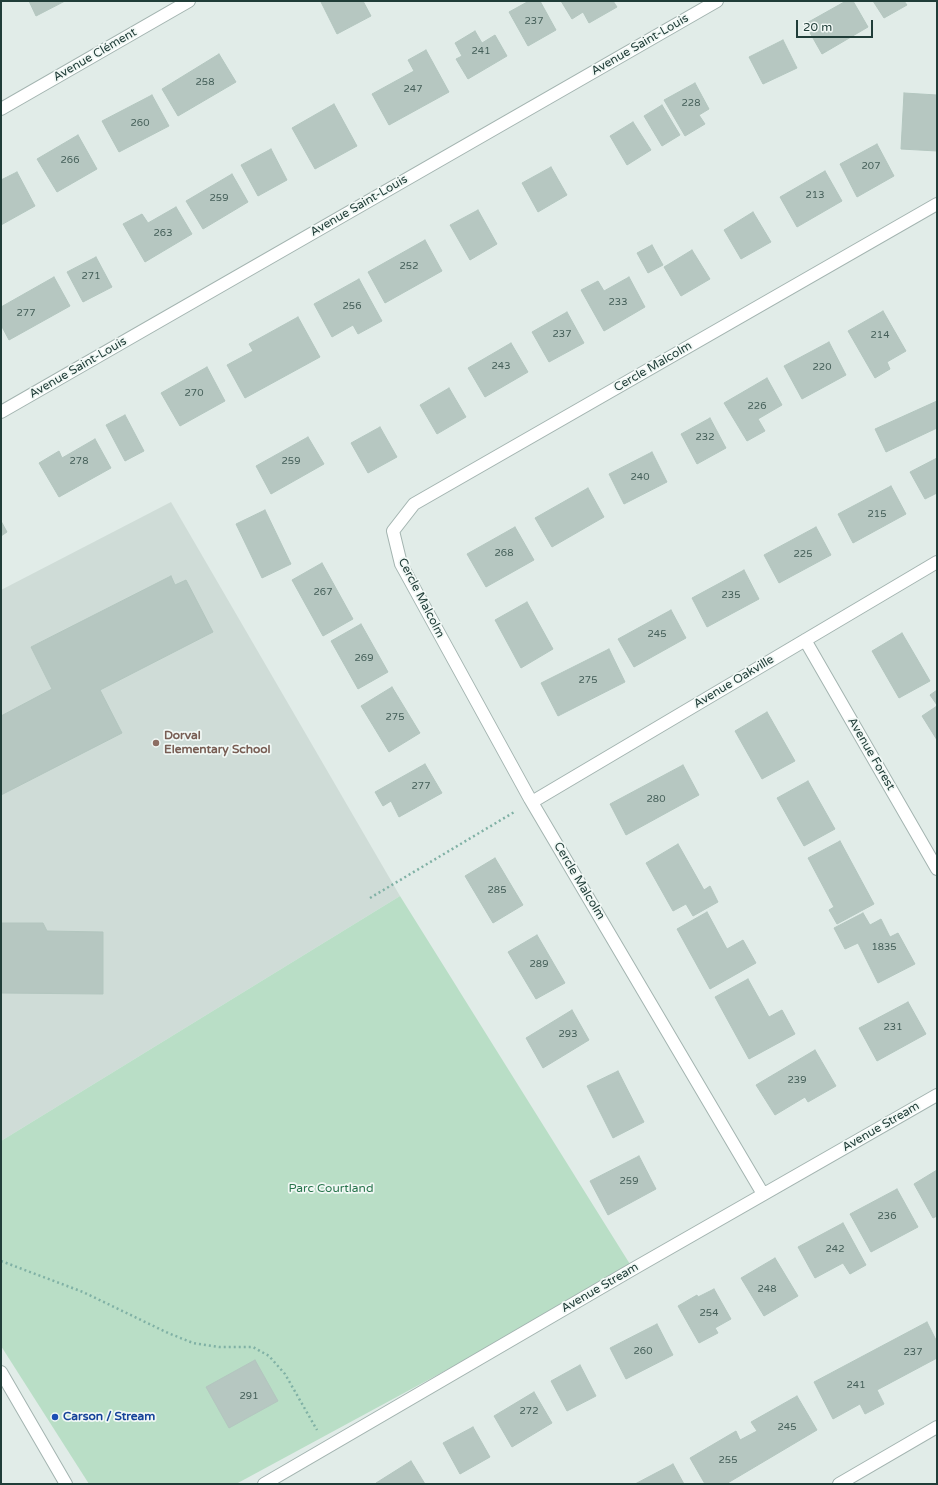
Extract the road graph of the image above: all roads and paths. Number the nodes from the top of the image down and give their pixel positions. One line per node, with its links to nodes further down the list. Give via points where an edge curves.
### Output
1 (189, 1): 3 (street, Avenue Clément)
2 (717, 1): 5 (street, Avenue Saint-Louis)
3 (1, 109)
4 (937, 204): 8 (street, Cercle Malcolm, via 414,504 393,531 401,564)
5 (1, 412)
6 (937, 562): 7 (street, Avenue Oakville)
7 (805, 640): 8 (street, Avenue Oakville); 9 (street, Avenue Forest)
8 (532, 802): 10 (path); 12 (street, Cercle Malcolm)
9 (937, 869)
10 (370, 898)
11 (937, 1095): 12 (street, Avenue Stream)
12 (763, 1194): 16 (street, Avenue Stream)
13 (1, 1261): 16 (path, via 83,1292 192,1342 219,1347 253,1348 269,1356 286,1374)
14 (1, 1372): 17 (street)
15 (937, 1428): 19 (street)
16 (327, 1448): 18 (street, Avenue Stream)
17 (66, 1484)
18 (264, 1484)
19 (839, 1484)

